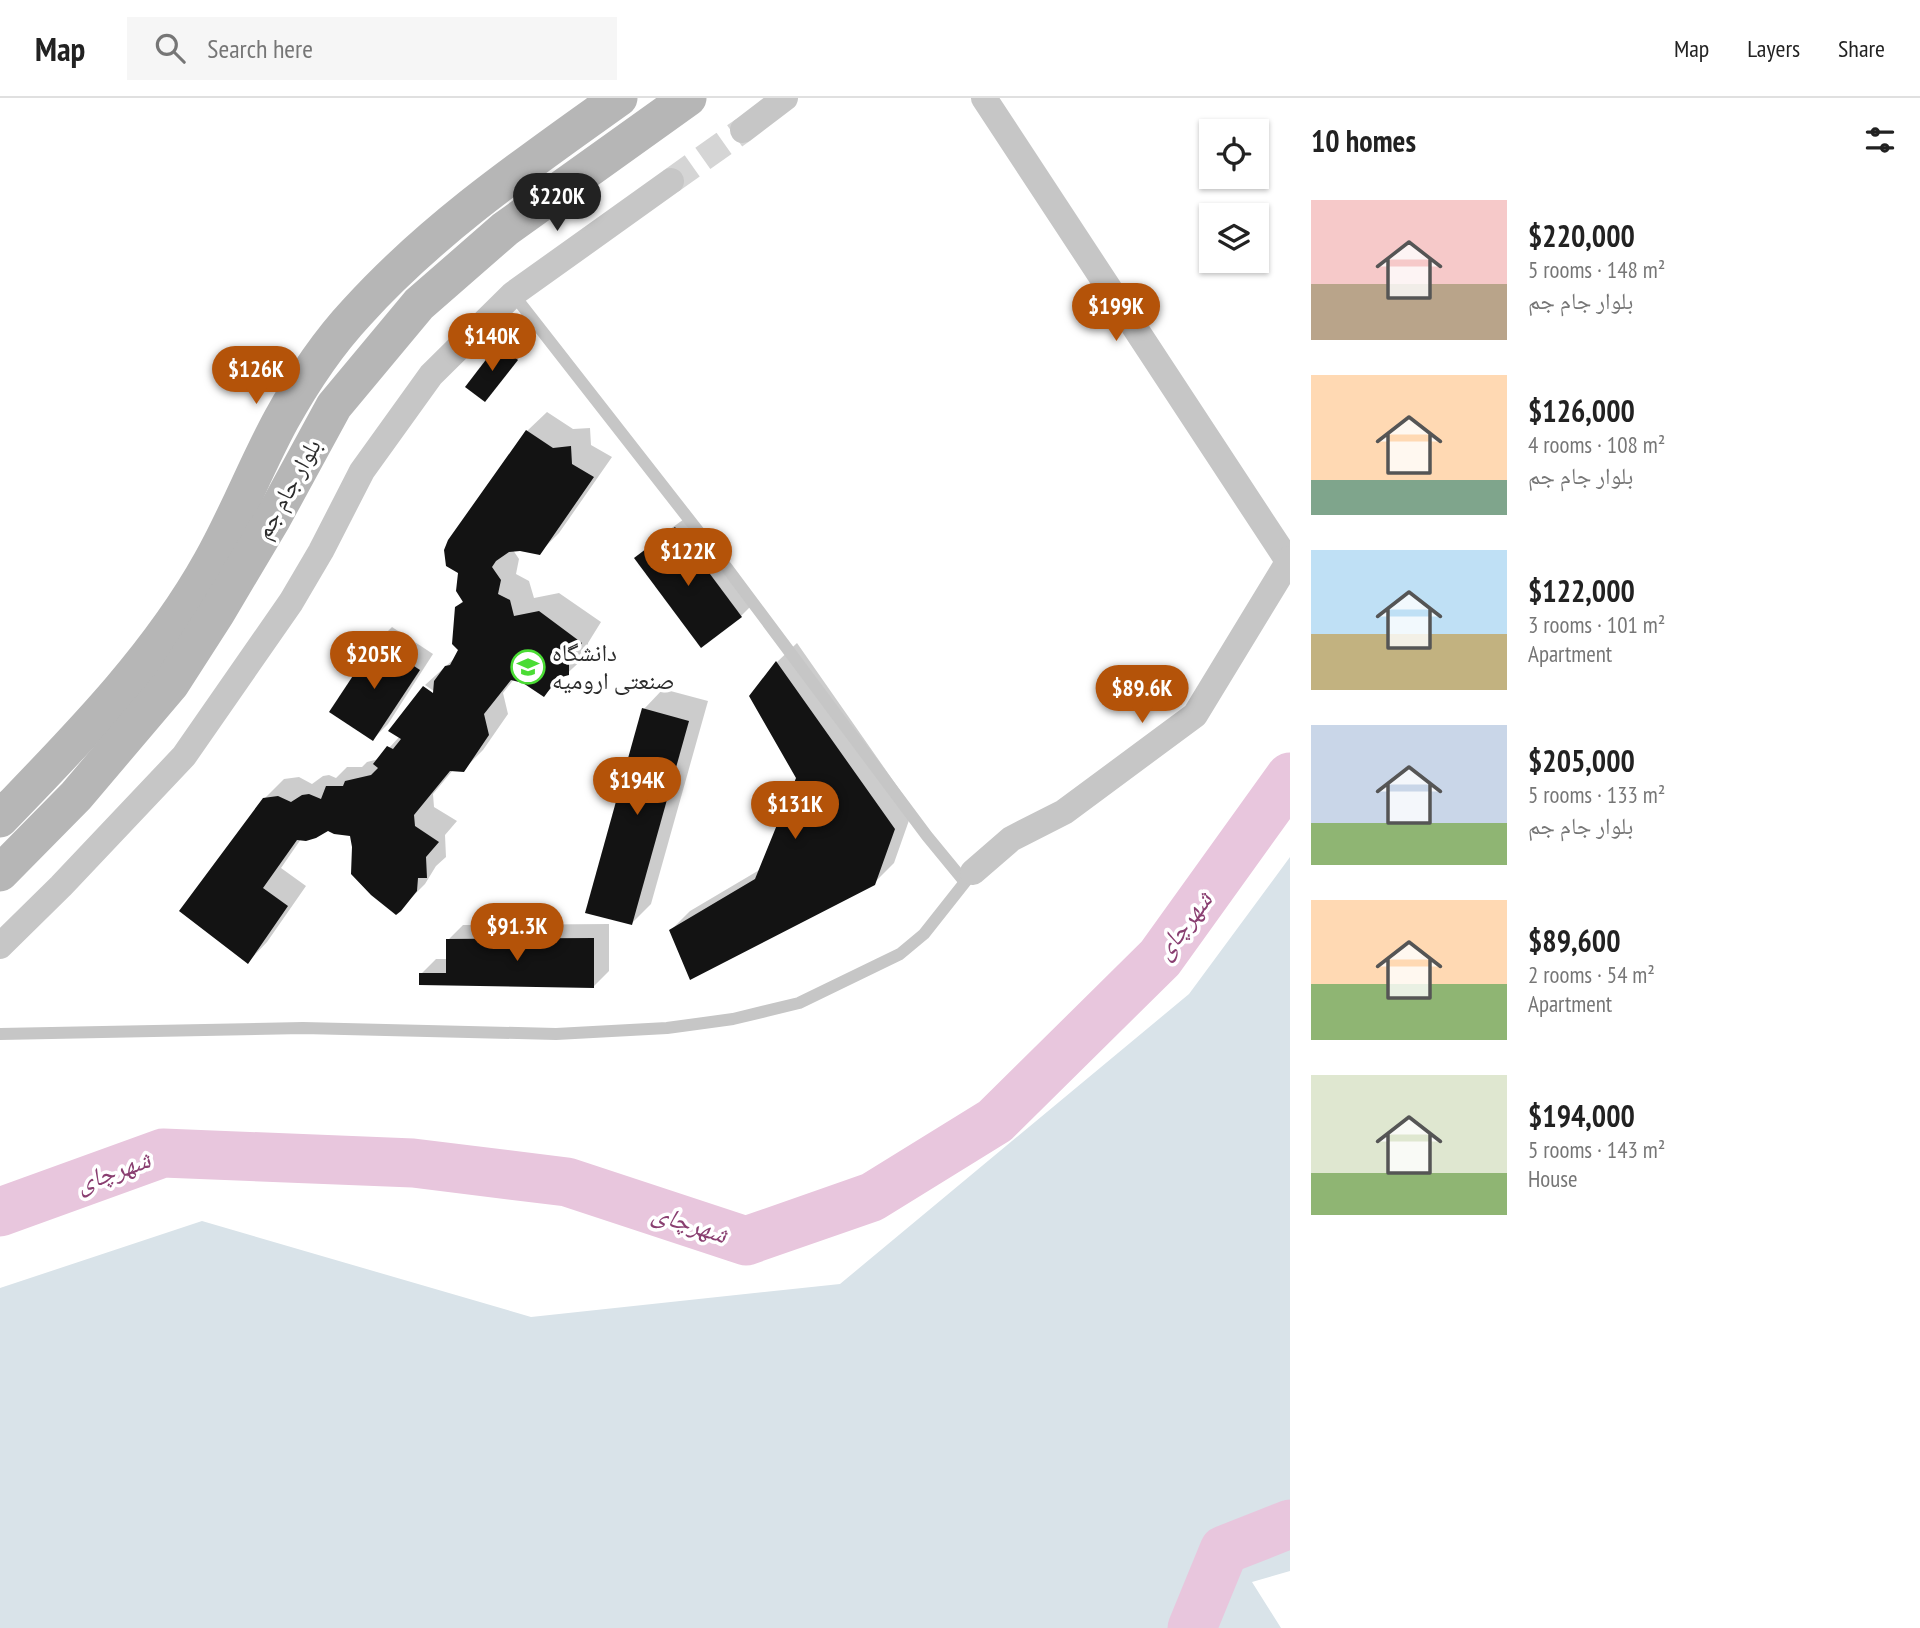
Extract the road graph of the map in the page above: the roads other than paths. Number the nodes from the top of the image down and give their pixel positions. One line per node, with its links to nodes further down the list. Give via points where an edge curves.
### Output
1 (619, 98): 9 (main road, بلوار جام جم, via 499,183 356,312 282,419 211,562 169,629 77,739)
2 (688, 98): 10 (main road, بلوار جام جم, via 505,229 419,304 334,406 266,530 171,684 76,796)
3 (785, 98): 5 (street)
4 (984, 98): 8 (street)
5 (743, 130)
6 (671, 181): 7 (street)
7 (513, 294): 11 (lane, via 920,826); 12 (street, via 431,375 362,471 291,602 184,756)
8 (1289, 560): 11 (street, via 1195,715 1064,812 1010,839)
9 (0, 819)
10 (0, 873)
11 (968, 876): 13 (lane, via 924,934 900,954 799,1003 733,1019 556,1034 303,1028)
12 (0, 946)
13 (0, 1034)

